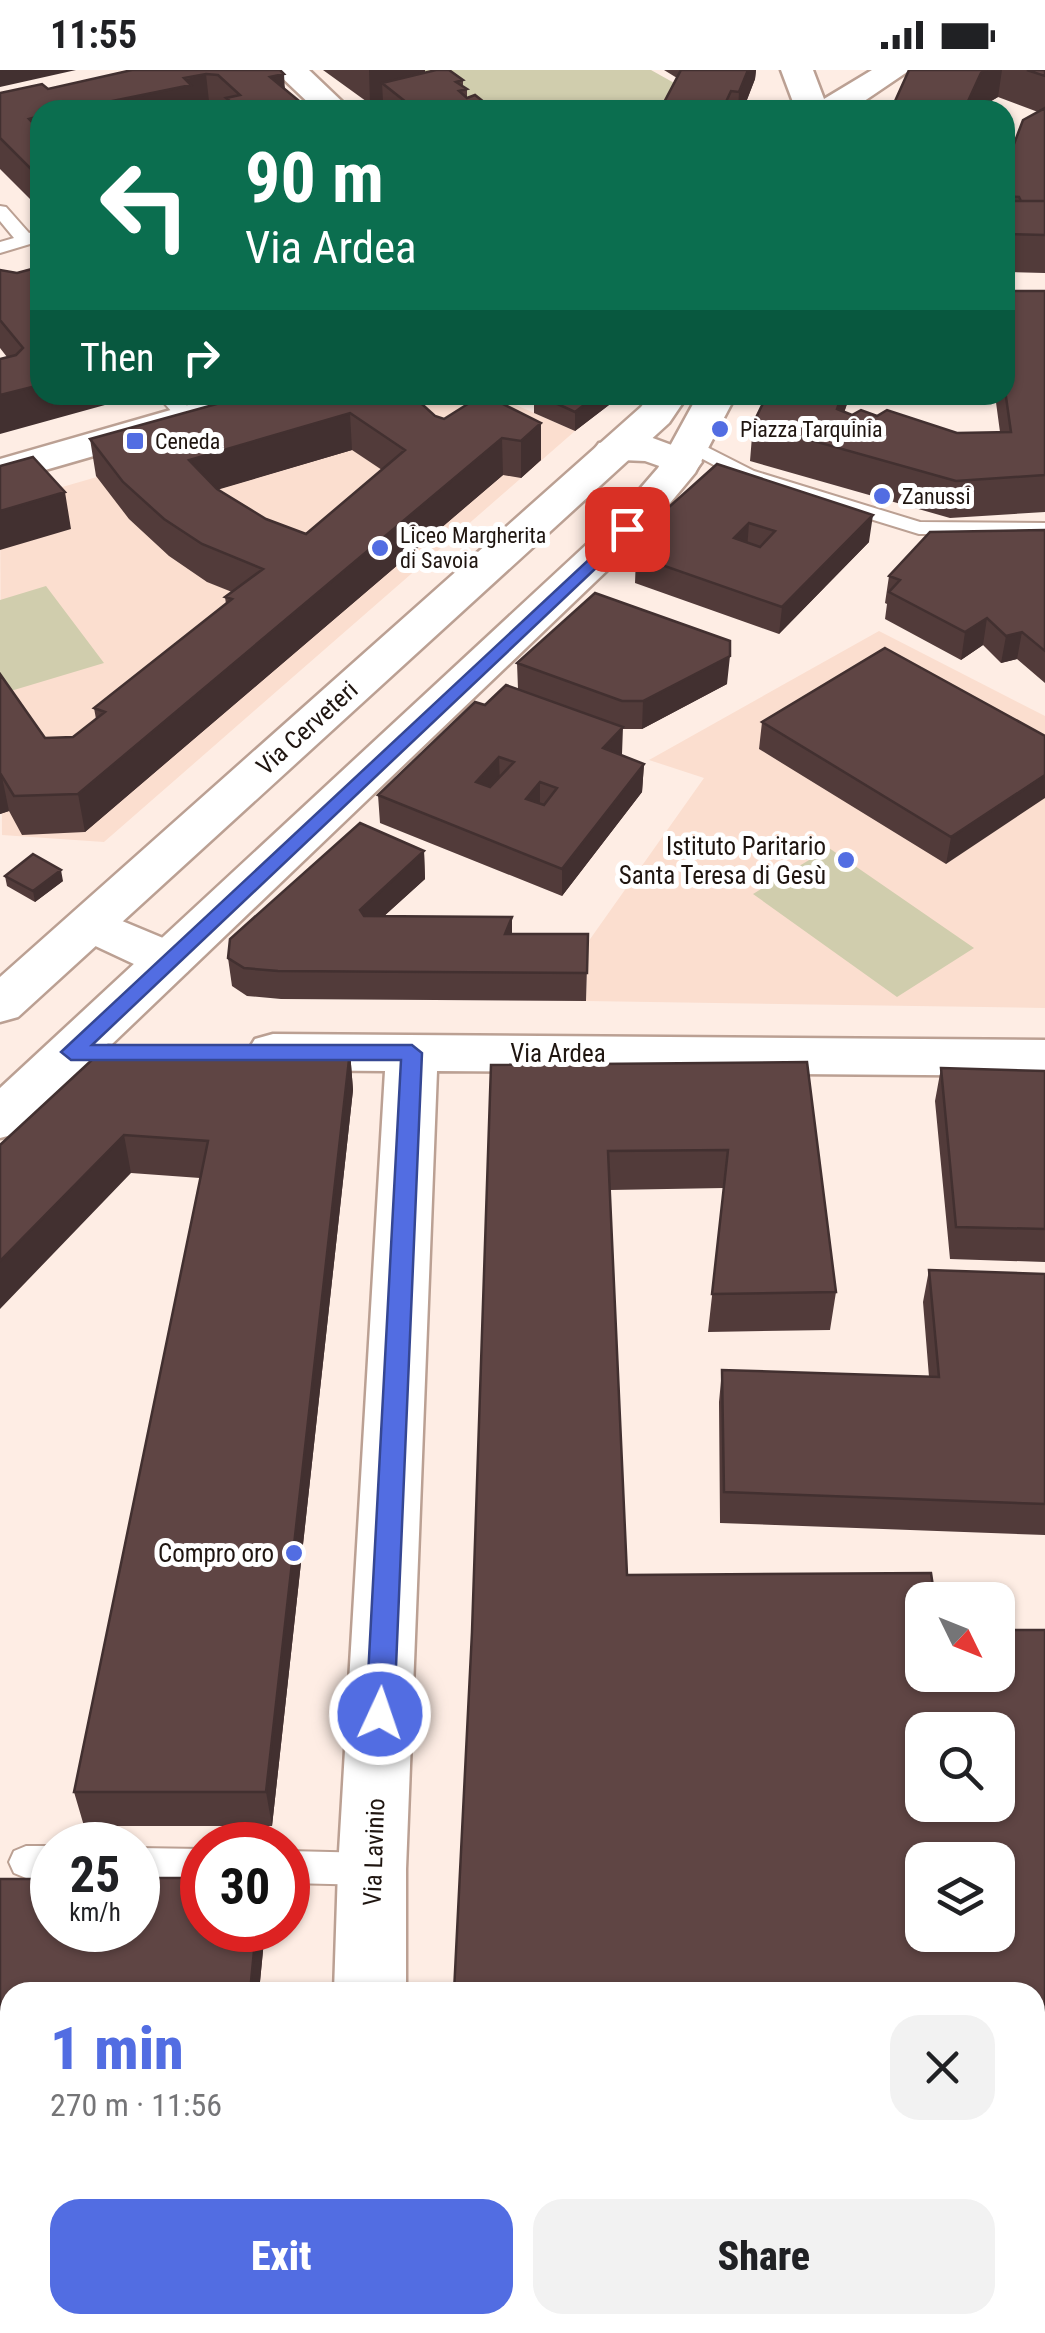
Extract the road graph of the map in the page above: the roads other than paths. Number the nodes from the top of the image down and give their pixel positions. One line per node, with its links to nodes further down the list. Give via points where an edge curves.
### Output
1 (290, 70): 4 (main road)
2 (894, 70): 3 (main road)
3 (823, 92)
4 (324, 100)
5 (0, 211): 6 (lane)
6 (30, 234)
7 (30, 237): 8 (lane)
8 (0, 248)
9 (662, 405): 12 (main road, Via Cerveteri)
10 (711, 405): 13 (main road)
11 (177, 406): 14 (main road)
12 (613, 451): 13 (main road); 16 (main road, Via Cerveteri)
13 (686, 454): 15 (lane, via 919,528); 17 (main road, via 627,529)
14 (0, 470)
15 (1045, 529)
16 (91, 924): 17 (main road); 18 (main road, Via Cerveteri)
17 (170, 960): 19 (main road)
18 (0, 1004)
19 (71, 1052): 20 (main road); 24 (main road)
20 (138, 1052)
21 (216, 1052): 22 (main road, Via Ardea)
22 (412, 1053): 23 (main road, Via Ardea); 26 (main road, Via Lavinio)
23 (1045, 1058)
24 (0, 1119)
25 (310, 1868): 26 (lane)
26 (372, 1869): 27 (main road, Via Lavinio)
27 (370, 1982)

